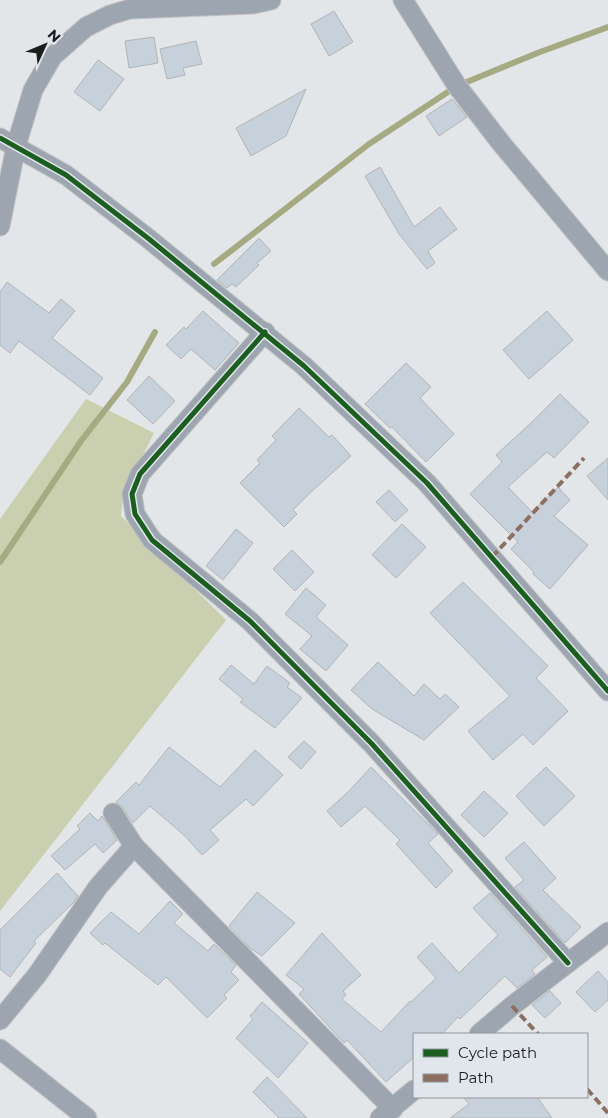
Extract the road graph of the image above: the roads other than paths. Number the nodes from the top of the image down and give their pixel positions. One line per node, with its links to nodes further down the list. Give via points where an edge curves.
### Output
1 (271, 0): 3 (street, via 254,4 130,9 110,14 86,27 52,58)
2 (403, 0): 5 (street, via 457,86)
3 (8, 142): 4 (street); 6 (street, via 66,175)
4 (0, 226)
5 (608, 271)
6 (265, 332): 7 (street, via 427,483); 11 (street, via 140,474 132,494 135,514 152,540 250,621 372,744)
7 (608, 691)
8 (112, 813): 9 (street)
9 (134, 846): 12 (street, via 98,887 37,975); 16 (street)
10 (608, 932): 11 (street)
11 (568, 963): 13 (street)
12 (0, 1020)
13 (480, 1033)
14 (0, 1049): 17 (street)
15 (413, 1091): 16 (street)
16 (387, 1113)
17 (87, 1118)

